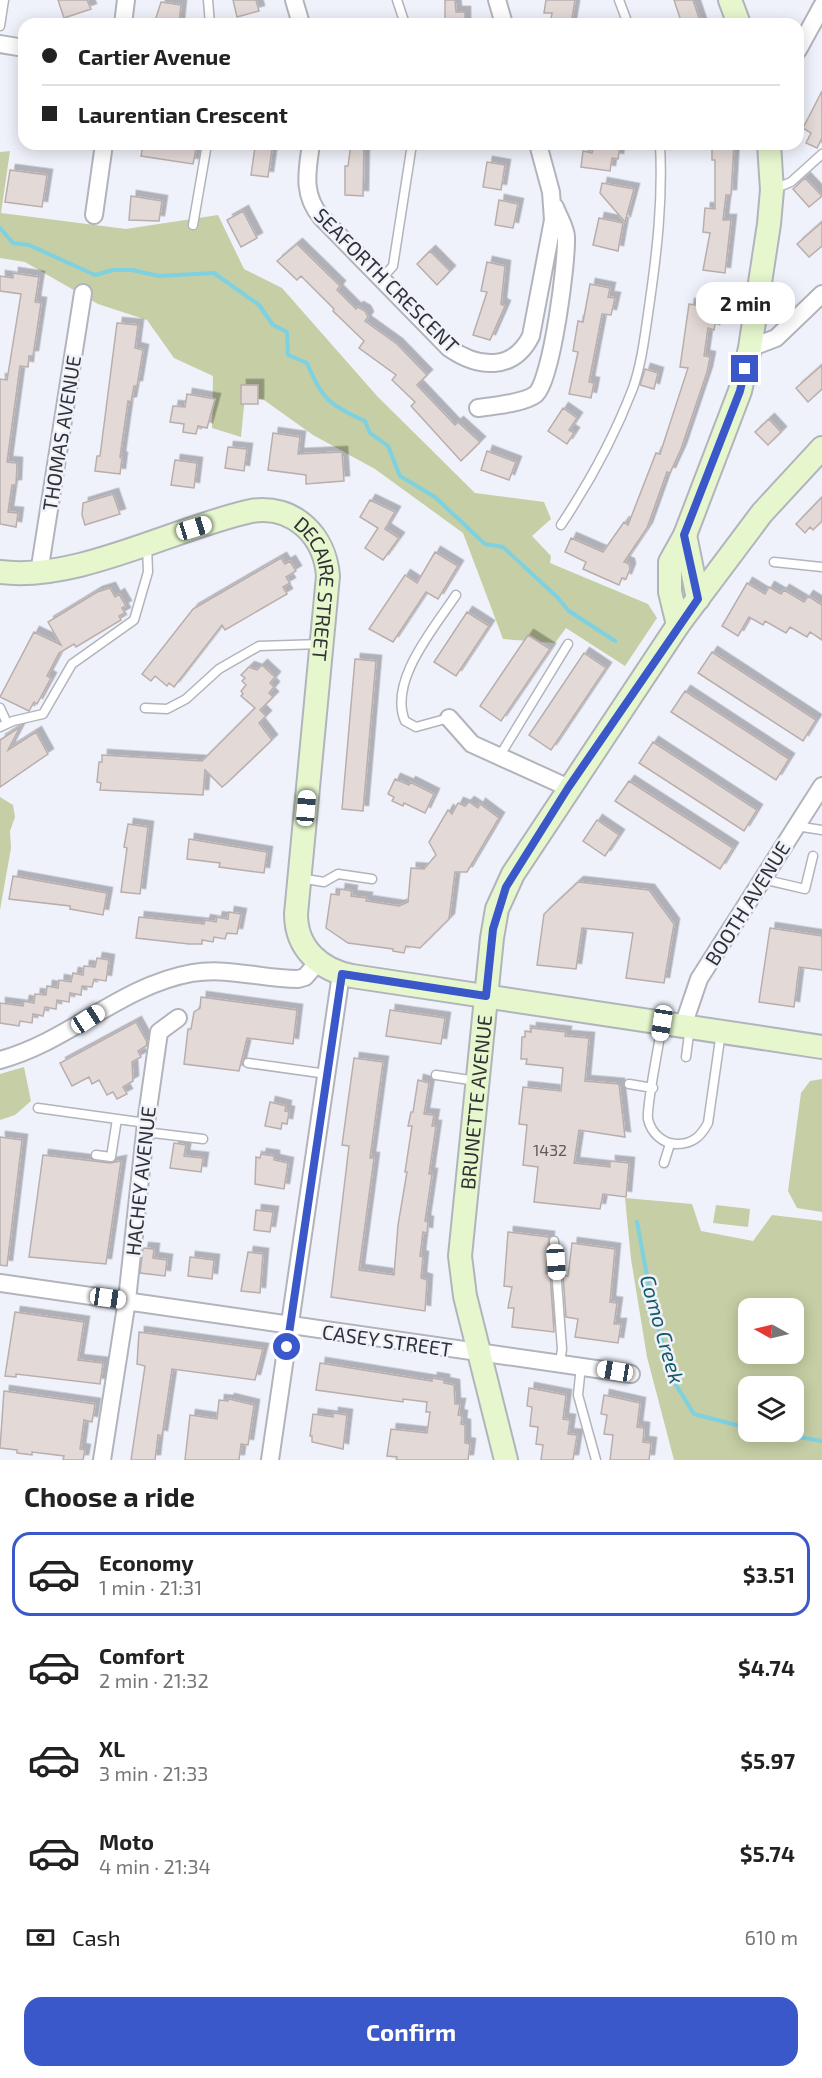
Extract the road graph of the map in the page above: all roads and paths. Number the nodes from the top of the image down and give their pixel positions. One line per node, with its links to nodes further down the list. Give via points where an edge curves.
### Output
1 (4, 0): 17 (lane)
2 (126, 0): 10 (street)
3 (208, 0): 11 (lane)
4 (294, 0): 12 (street)
5 (397, 0): 13 (lane)
6 (497, 0): 14 (street)
7 (619, 0): 15 (lane)
8 (730, 0): 16 (main road)
9 (822, 6): 18 (street)
10 (124, 18)
11 (210, 18)
12 (299, 18)
13 (403, 18)
14 (502, 18)
15 (626, 18)
16 (737, 18)
17 (0, 26)
18 (804, 39)
19 (0, 44): 20 (street)
20 (18, 47)
21 (103, 150): 31 (street)
22 (206, 150): 32 (lane)
23 (310, 150): 33 (street, SEAFORTH CRESCENT, via 306,185 309,199 321,217)
24 (411, 150): 33 (lane, via 393,266)
25 (540, 150): 30 (street, SEAFORTH CRESCENT)
26 (660, 150): 39 (lane, via 658,239 639,367 616,424)
27 (769, 150): 29 (main road)
28 (822, 154): 29 (lane, via 792,182)
29 (772, 190): 36 (main road)
30 (553, 204): 33 (street, SEAFORTH CRESCENT, via 531,336 521,352 505,362 486,364 458,354); 37 (street, via 566,234 547,374 536,394)
31 (94, 215)
32 (193, 225)
33 (381, 279)
34 (83, 293): 46 (street, THOMAS AVENUE)
35 (822, 294): 36 (street, via 776,338)
36 (750, 348): 40 (main road, via 740,391)
37 (478, 408)
38 (822, 448): 42 (main road, BRUNETTE AVENUE, via 762,513)
39 (561, 525)
40 (684, 535): 42 (main road, via 705,556); 48 (main road); 49 (main road, via 670,562 670,592)
41 (147, 543): 46 (main road, DECAIRE STREET); 50 (main road, DECAIRE STREET, via 258,510 294,518 316,538 326,561 328,584); 55 (lane, via 148,572 134,620 72,664 43,714)
42 (734, 551): 48 (main road, BRUNETTE AVENUE)
43 (774, 562): 44 (lane)
44 (822, 567)
45 (0, 572): 46 (main road, DECAIRE STREET)
46 (39, 573)
47 (456, 595): 54 (lane, via 408,669 402,705 405,721 416,728)
48 (698, 599): 49 (main road, BRUNETTE AVENUE)
49 (678, 625): 58 (main road, BRUNETTE AVENUE)
50 (322, 644): 53 (lane, via 258,646 219,669 186,699 167,709); 62 (main road, DECAIRE STREET)
51 (568, 645): 56 (lane)
52 (0, 708): 55 (lane)
53 (145, 708)
54 (449, 718): 56 (street, via 472,744)
55 (4, 725)
56 (499, 757): 58 (street)
57 (822, 786): 59 (street, BOOTH AVENUE)
58 (568, 788): 67 (main road, BRUNETTE AVENUE, via 513,874 501,900 493,929)
59 (795, 826): 60 (lane); 64 (street, BOOTH AVENUE)
60 (822, 830)
61 (813, 856): 64 (lane, via 805,889)
62 (300, 878): 63 (lane, via 324,882 338,874); 65 (main road, DECAIRE STREET, via 298,928 305,946)
63 (372, 879)
64 (762, 879): 69 (street, BOOTH AVENUE, via 699,979)
65 (318, 962): 66 (main road); 73 (street, via 298,980 215,971 158,982 118,999 43,1044)
66 (342, 974): 67 (main road); 75 (street)
67 (486, 996): 69 (main road); 77 (main road, BRUNETTE AVENUE)
68 (178, 1018): 82 (street, HACHEY AVENUE, via 159,1032)
69 (679, 1025): 70 (main road); 72 (lane); 79 (lane)
70 (721, 1032): 71 (main road); 84 (lane, via 708,1123 702,1135 687,1144)
71 (822, 1047)
72 (687, 1057)
73 (0, 1060)
74 (248, 1063): 75 (lane)
75 (327, 1074): 90 (street)
76 (436, 1075): 77 (lane)
77 (477, 1081): 91 (main road, BRUNETTE AVENUE, via 459,1256)
78 (629, 1084): 79 (lane)
79 (652, 1088): 84 (lane, via 648,1118 657,1137)
80 (39, 1108): 81 (lane)
81 (117, 1119): 82 (lane); 85 (lane, via 111,1157)
82 (146, 1127): 83 (lane); 89 (street, HACHEY AVENUE)
83 (203, 1139)
84 (669, 1144): 86 (lane)
85 (96, 1155)
86 (664, 1163)
87 (554, 1241): 92 (lane)
88 (0, 1283): 89 (street, CASEY STREET)
89 (127, 1300): 90 (street, CASEY STREET); 95 (street, HACHEY AVENUE)
90 (290, 1326): 91 (street, CASEY STREET); 96 (street)
91 (479, 1353): 92 (street, CASEY STREET); 97 (main road, BRUNETTE AVENUE)
92 (560, 1363): 93 (street, CASEY STREET)
93 (581, 1366): 94 (street, CASEY STREET); 98 (lane, via 578,1395)
94 (631, 1374)
95 (102, 1460)
96 (270, 1460)
97 (506, 1460)
98 (596, 1460)

